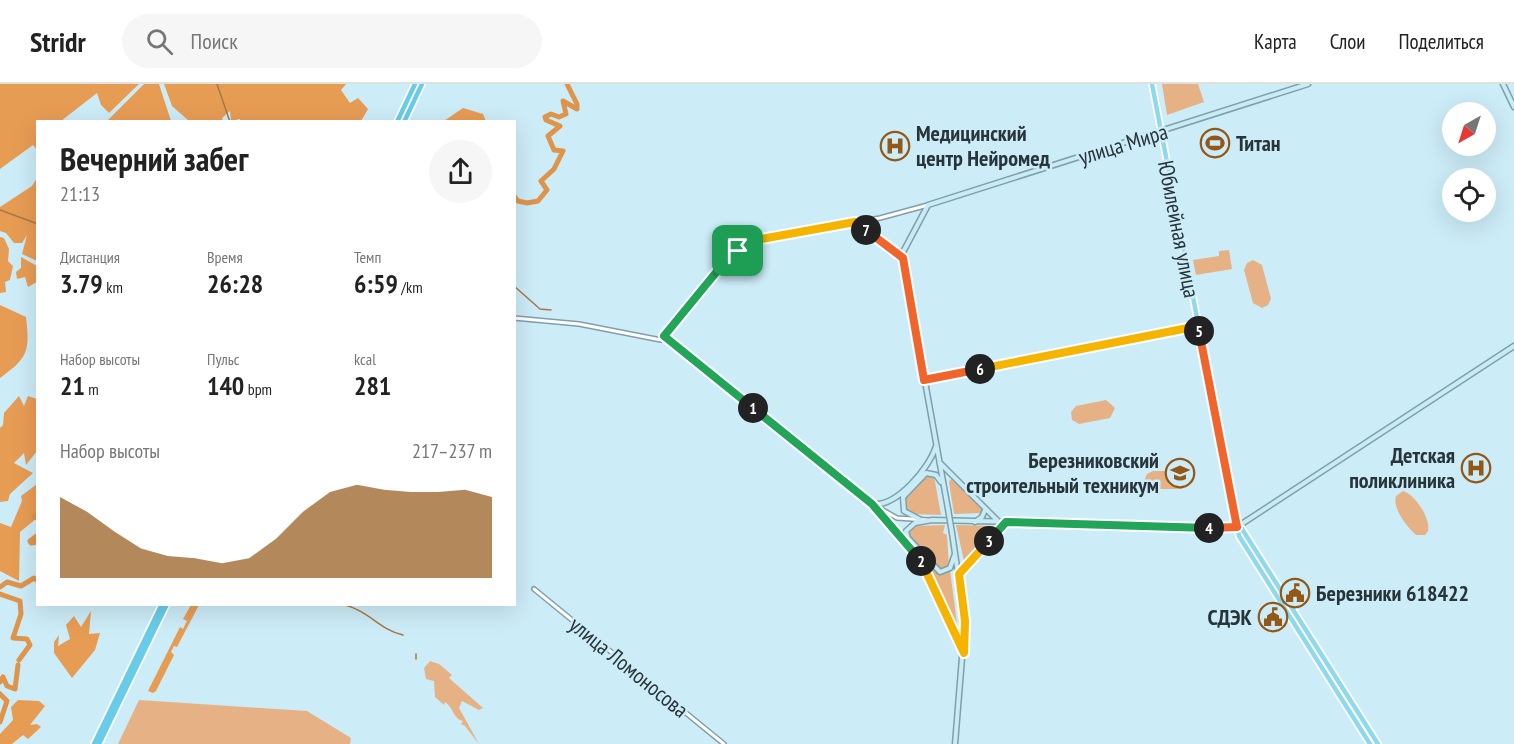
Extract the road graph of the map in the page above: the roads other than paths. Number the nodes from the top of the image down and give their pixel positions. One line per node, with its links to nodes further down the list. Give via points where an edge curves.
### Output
1 (416, 84): 7 (highway)
2 (422, 84): 8 (highway)
3 (1152, 84): 9 (main road, Юбилейная улица)
4 (1308, 84): 9 (main road, улица Мира)
5 (1503, 84): 6 (main road)
6 (1514, 107)
7 (399, 120)
8 (405, 120)
9 (1160, 133): 10 (main road, улица Мира); 14 (main road, Юбилейная улица)
10 (928, 205): 11 (street, улица Мира); 12 (main road, via 906,242)
11 (855, 222): 12 (street); 15 (street, улица Мира, via 774,236 745,246 723,264)
12 (903, 258): 17 (main road)
13 (516, 318): 15 (street)
14 (1198, 326): 17 (street); 29 (main road, Юбилейная улица)
15 (663, 338): 22 (street)
16 (1514, 346): 29 (main road)
17 (924, 380): 18 (main road)
18 (936, 445): 19 (main road); 22 (main road, via 930,463 891,501)
19 (939, 462): 20 (main road); 21 (main road)
20 (953, 477): 21 (main road, via 946,479); 23 (main road)
21 (944, 491): 24 (main road, via 931,472 906,494 904,511); 30 (main road, bridge)
22 (872, 504): 24 (street, via 897,518); 35 (main road, via 922,563)
23 (982, 506): 26 (main road, via 984,514); 27 (main road)
24 (921, 519): 25 (street)
25 (932, 520): 26 (main road); 30 (main road, via 912,525 906,531 908,538 940,572 950,568)
26 (974, 522): 27 (main road)
27 (999, 522): 28 (main road)
28 (1006, 522): 29 (main road); 31 (main road)
29 (1238, 526): 40 (main road, Юбилейная улица, via 1244,546); 41 (main road, Юбилейная улица)
30 (955, 554): 31 (main road)
31 (959, 574): 35 (main road, via 965,621)
32 (534, 589): 38 (street, улица Ломоносова)
33 (161, 606): 36 (highway)
34 (166, 606): 37 (highway)
35 (964, 653): 39 (main road)
36 (94, 744)
37 (99, 744)
38 (724, 744)
39 (955, 744)
40 (1370, 744)
41 (1378, 744)

